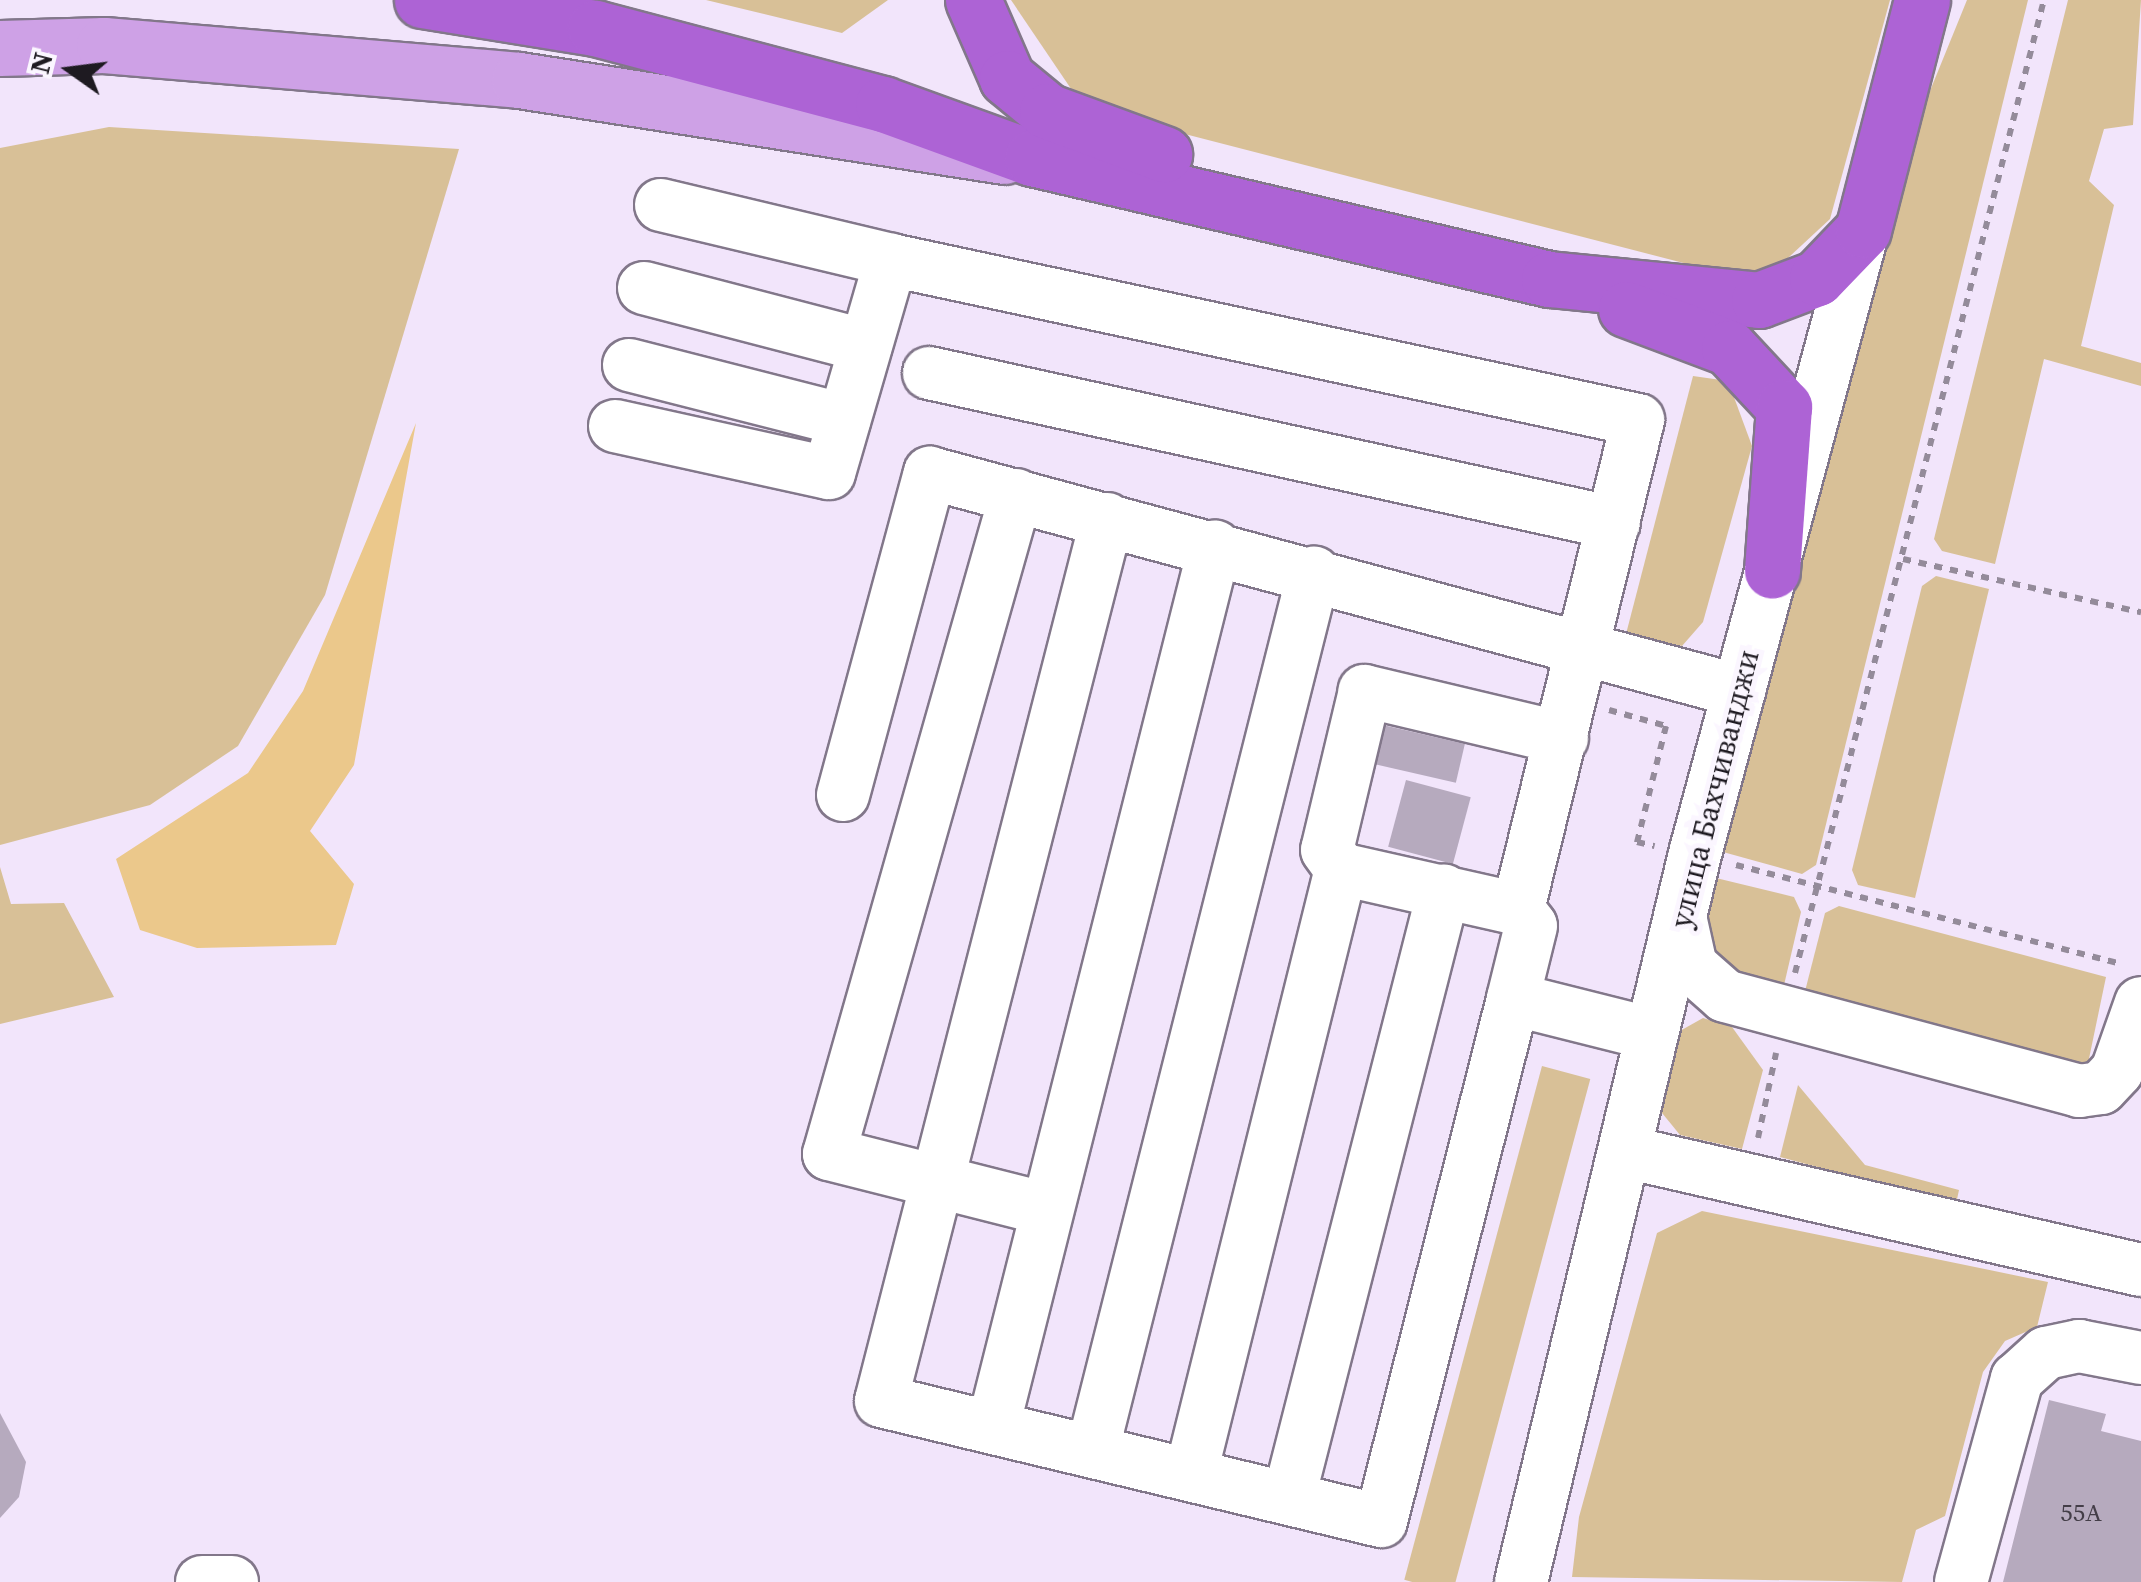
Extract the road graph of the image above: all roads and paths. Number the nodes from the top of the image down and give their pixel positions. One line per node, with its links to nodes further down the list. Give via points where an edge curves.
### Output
1 (422, 0): 6 (highway, via 595,28 883,104)
2 (974, 0): 8 (highway, via 1007,78 1047,112 1107,139 1212,167)
3 (1922, 0): 9 (highway, улица Бахчиванджи)
4 (2044, 0): 22 (path)
5 (0, 48): 6 (main road, via 104,45 519,80 920,150)
6 (1032, 158): 8 (highway)
7 (661, 206): 10 (street)
8 (1332, 228): 11 (highway)
9 (1864, 230): 11 (highway, via 1817,278 1760,300); 23 (street, улица Бахчиванджи)
10 (892, 260): 13 (street); 20 (street, via 1638,420)
11 (1549, 278): 23 (highway, via 1729,348 1765,378 1784,407 1787,445)
12 (644, 288): 13 (street)
13 (866, 346): 16 (street)
14 (629, 365): 16 (street)
15 (929, 372): 20 (street)
16 (844, 420): 17 (street, via 829,472)
17 (615, 426)
18 (1016, 495): 19 (street); 29 (street, via 930,472); 43 (street, via 829,1154)
19 (1107, 518): 21 (street); 43 (street)
20 (1614, 523): 26 (street)
21 (1215, 546): 24 (street); 44 (street)
22 (1903, 559): 25 (path); 32 (path)
23 (1772, 570): 27 (street, улица Бахчиванджи)
24 (1314, 572): 26 (street, via 1518,625); 48 (street)
25 (2141, 612)
26 (1582, 654): 27 (street); 28 (street)
27 (1739, 691): 30 (street, улица Бахчиванджи)
28 (1582, 723): 30 (path, via 1666,726 1637,842); 31 (street, via 1366,692 1327,850); 34 (street)
29 (844, 795)
30 (1696, 854): 32 (path); 35 (street, улица Бахчиванджи)
31 (1342, 869): 33 (street); 49 (street)
32 (1818, 888): 36 (path); 39 (path)
33 (1444, 890): 34 (street); 50 (street)
34 (1518, 909): 37 (street, via 1531,926)
35 (1681, 922): 39 (street, via 1691,966 1712,988); 40 (street, улица Бахчиванджи)
36 (2141, 970)
37 (1513, 998): 40 (street); 50 (street, via 1381,1520)
38 (2141, 1003): 39 (street, via 2118,1071 2102,1088 2079,1092)
39 (1784, 1015): 42 (path)
40 (1652, 1034): 41 (street, улица Бахчиванджи)
41 (1626, 1152): 42 (street); 53 (street, улица Бахчиванджи)
42 (1750, 1177): 45 (street)
43 (937, 1180): 44 (street); 47 (street, via 880,1400)
44 (1048, 1209): 47 (street)
45 (2141, 1270)
46 (2141, 1358): 54 (street, via 2064,1349 2016,1379)
47 (994, 1423): 48 (street)
48 (1094, 1448): 49 (street)
49 (1191, 1472): 50 (street)
50 (1289, 1497)
51 (202, 1582): 52 (street)
52 (232, 1582)
53 (1521, 1582)
54 (1962, 1582)

